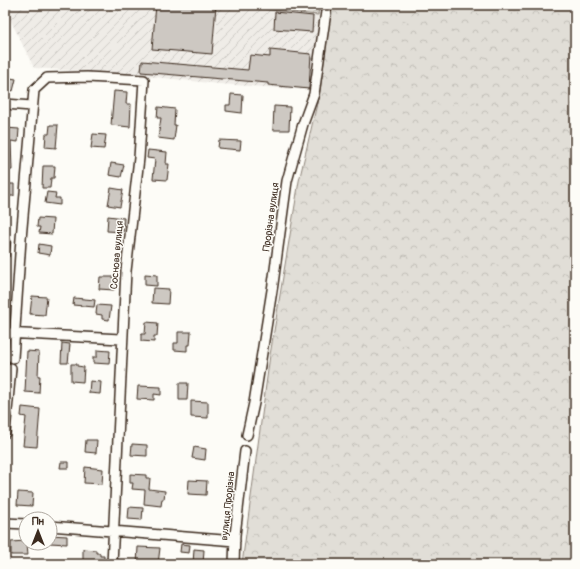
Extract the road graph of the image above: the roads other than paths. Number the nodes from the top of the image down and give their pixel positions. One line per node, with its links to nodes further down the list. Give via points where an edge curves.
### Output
1 (327, 5): 7 (street, Прорізна вулиця, via 314,94 287,181)
2 (5, 104): 3 (street)
3 (32, 106): 4 (street); 5 (street, Соснова вулиця, via 34,90 47,78 144,80)
4 (10, 333): 5 (street); 6 (street, via 12,363)
5 (122, 339): 12 (street, Соснова вулиця)
6 (5, 433)
7 (247, 435)
8 (245, 451): 13 (street, вулиця Прорізна)
9 (5, 523): 10 (street)
10 (18, 524)
11 (58, 527): 12 (street)
12 (113, 531): 13 (street); 14 (street, Соснова вулиця)
13 (235, 541): 15 (street, вулиця Прорізна)
14 (112, 564)
15 (234, 564)

